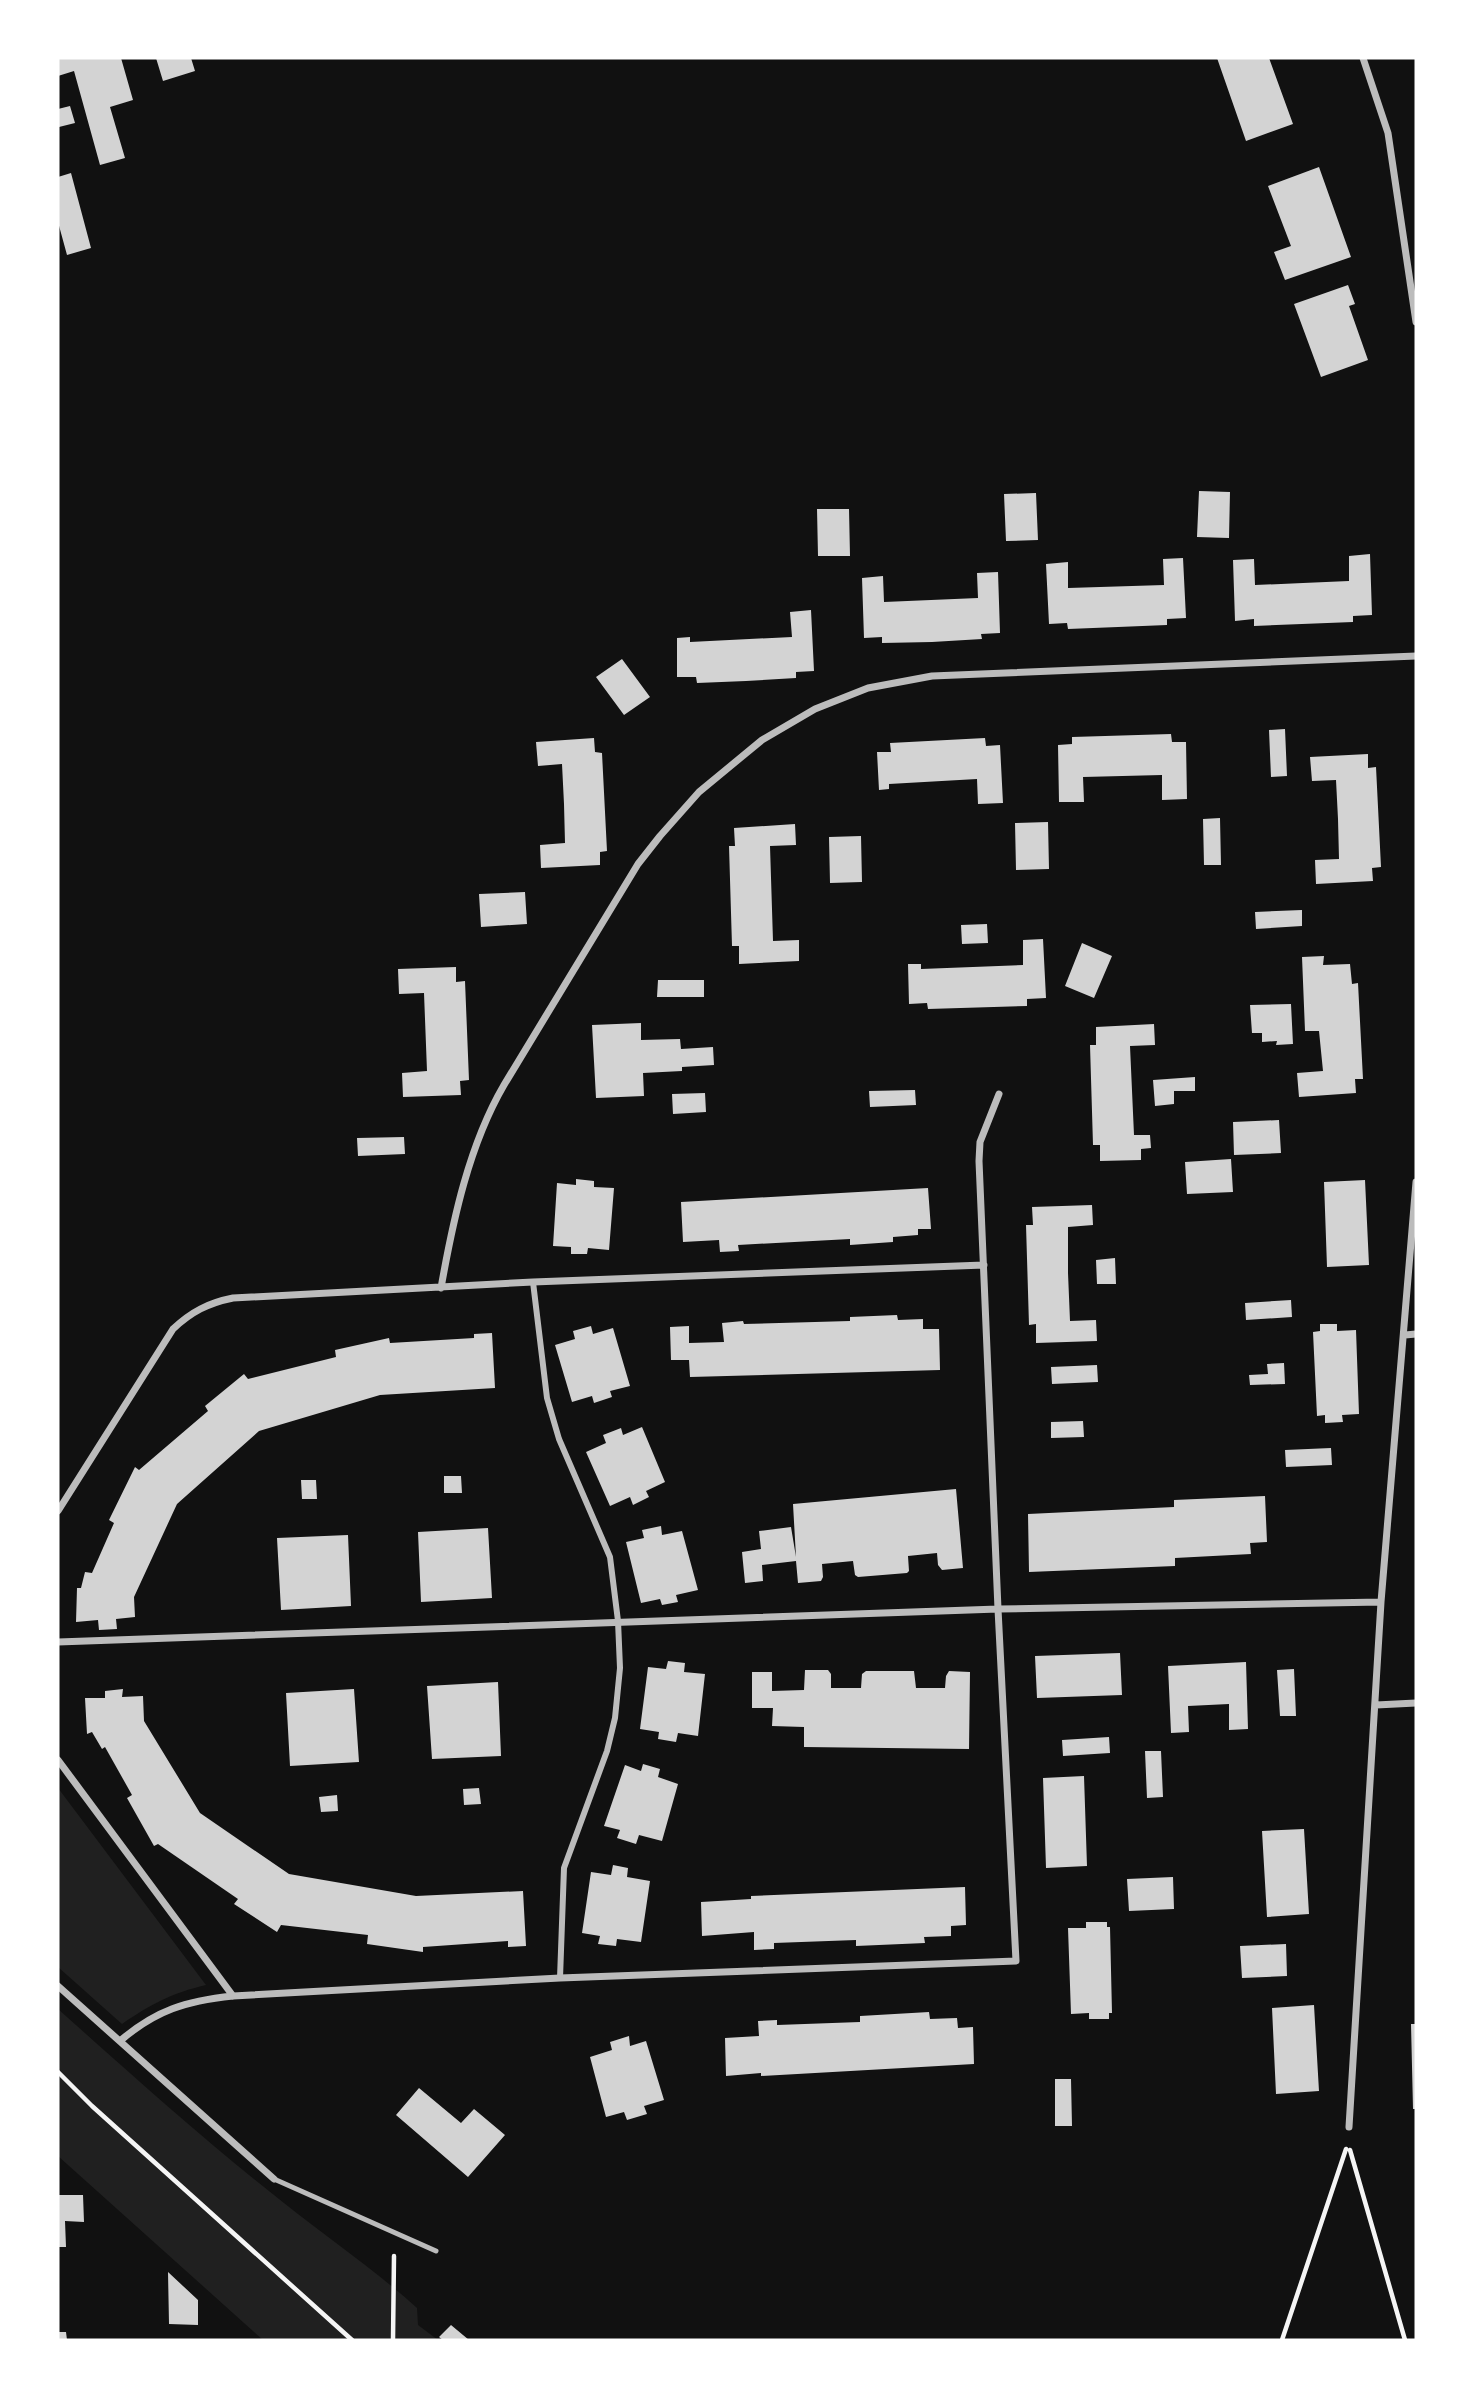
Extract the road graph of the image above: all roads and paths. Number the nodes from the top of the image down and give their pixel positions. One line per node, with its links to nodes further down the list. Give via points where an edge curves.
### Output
1 (1363, 58): 2 (street, via 1388,133)
2 (1416, 322)
3 (1416, 656): 8 (street, via 932,676 839,698 762,740 699,792 660,836 504,1085 487,1118 457,1206)
4 (999, 1094): 6 (street, via 980,1142)
5 (1416, 1182): 10 (street)
6 (984, 1265): 7 (street); 13 (street)
7 (533, 1282): 8 (street); 14 (street, via 549,1408 610,1557)
8 (441, 1288): 11 (street, via 233,1298 201,1308 173,1329)
9 (1416, 1334): 10 (street)
10 (1405, 1335): 12 (street)
11 (58, 1511)
12 (1381, 1602): 13 (street); 17 (street)
13 (998, 1609): 14 (street); 19 (street, via 1016,1961)
14 (618, 1621): 15 (street); 19 (street, via 615,1718 564,1868)
15 (58, 1642)
16 (1416, 1703): 17 (street)
17 (1376, 1705): 24 (street)
18 (58, 1760): 21 (street)
19 (560, 1978): 21 (street)
20 (58, 1986): 22 (street)
21 (233, 1996): 22 (street, via 178,2005 137,2026)
22 (120, 2041): 25 (street)
23 (58, 2072): 28 (path)
24 (1349, 2127)
25 (274, 2179): 26 (lane)
26 (393, 2231): 27 (lane); 29 (path)
27 (436, 2251)
28 (352, 2340)
29 (393, 2340)
30 (1282, 2340): 31 (path, via 1348,2143)
31 (1405, 2340)

